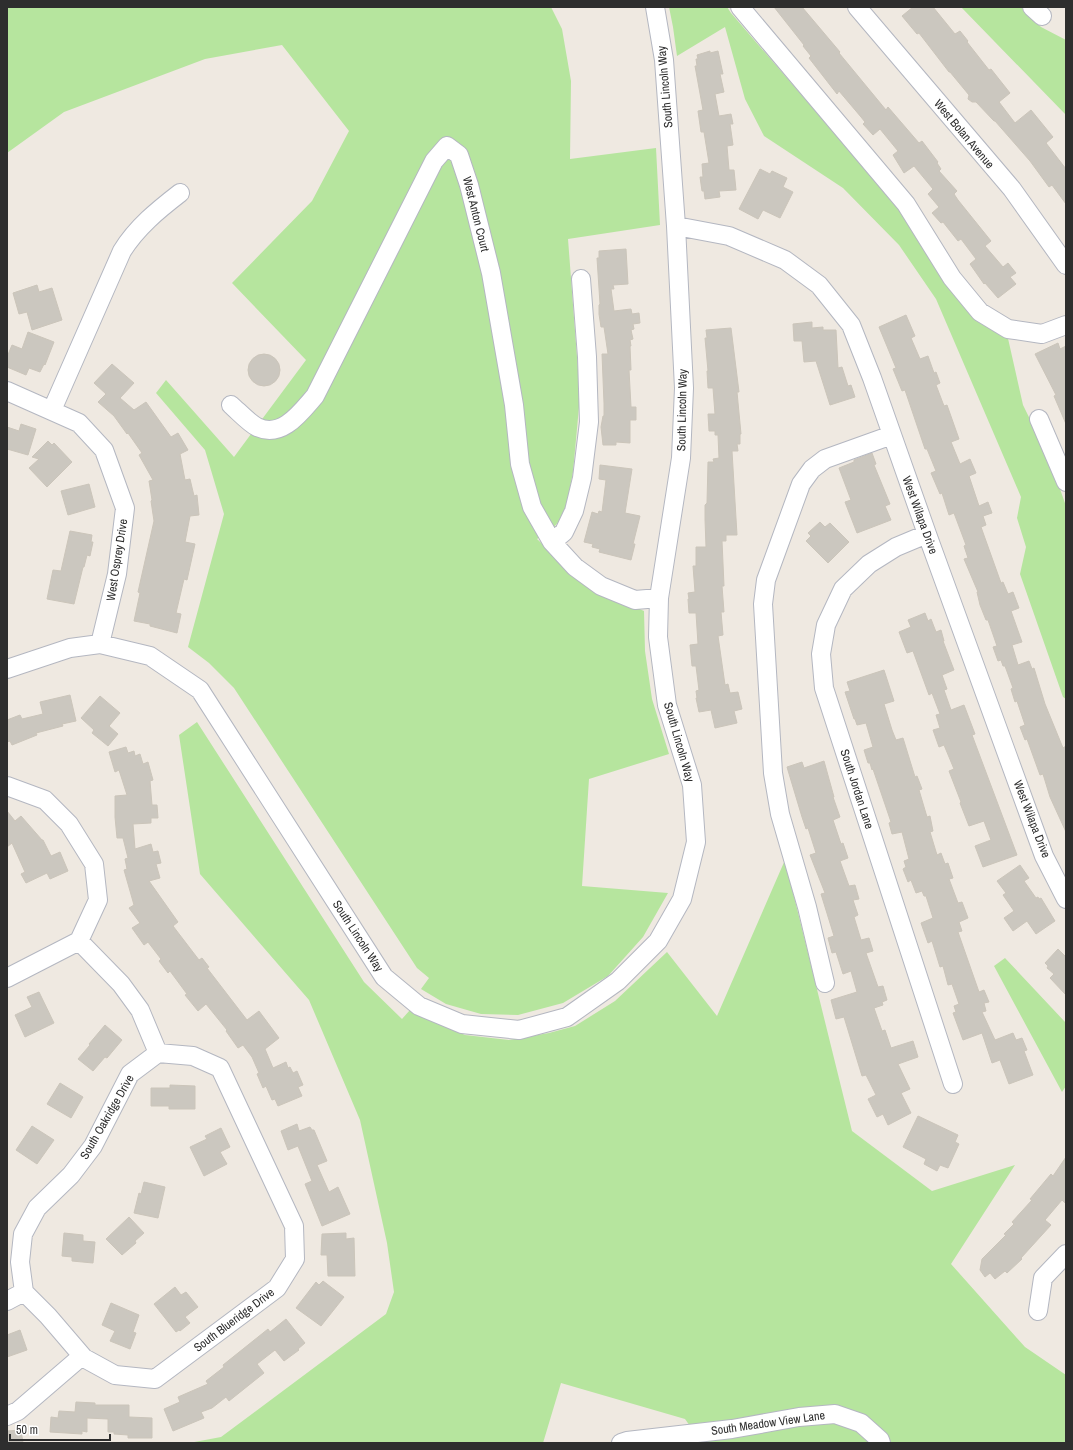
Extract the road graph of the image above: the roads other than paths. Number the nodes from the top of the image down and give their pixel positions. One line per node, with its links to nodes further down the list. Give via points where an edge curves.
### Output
1 (656, 7): 5 (street, South Lincoln Way, via 664,60)
2 (740, 7): 8 (street, via 906,204 952,278 980,312 1008,329 1042,334)
3 (857, 7): 6 (street, West Bolan Avenue, via 1012,189)
4 (180, 193): 11 (street, via 152,216 122,251)
5 (676, 226): 13 (street, West Wilapa Drive, via 730,236 785,260 819,284 851,326); 17 (street, South Lincoln Way, via 684,388 681,458)
6 (1066, 265)
7 (581, 279): 16 (street, via 587,357 588,422 582,478 574,512 564,532)
8 (1066, 325)
9 (7, 390): 11 (street, West Osprey Drive)
10 (231, 404): 16 (street, West Anton Court, via 257,427 271,431 283,427 297,417 316,396 434,161 446,146 460,155 469,185 491,273 514,405 520,464 532,507)
11 (52, 410): 18 (street, West Osprey Drive, via 79,422 104,450 125,508 117,574)
12 (1039, 420): 14 (street)
13 (892, 435): 15 (street, West Wilapa Drive); 24 (street, via 825,459 812,469 801,484 766,580 763,604 773,773 780,814 807,907)
14 (1066, 482)
15 (927, 534): 21 (street, West Wilapa Drive, via 1044,856); 26 (street, South Jordan Lane, via 896,547 869,564 844,589 826,625 821,654 824,688)
16 (552, 542): 17 (street, West Anton Court, via 575,567 601,586 634,600)
17 (659, 598): 18 (street, South Lincoln Way, via 658,637 668,705 692,785 696,842 682,899 658,941 618,981 567,1017 519,1030 462,1024 420,1006 384,977 200,690 150,656)
18 (100, 644): 19 (street, South Lincoln Way, via 70,648)
19 (7, 669)
20 (7, 786): 22 (street, via 45,800 69,824 94,864 98,900)
21 (1066, 899)
22 (79, 941): 23 (street); 25 (street, via 120,984 140,1010)
23 (7, 978)
24 (825, 983)
25 (158, 1053): 28 (street, South Oakridge Drive, via 130,1074 93,1146 71,1175 36,1208 24,1234 20,1262); 31 (street, South Blueridge Drive, via 193,1056 220,1068 294,1226 295,1259 277,1288 155,1380 115,1374)
26 (953, 1084)
27 (1066, 1254): 30 (street, via 1043,1278)
28 (24, 1292): 29 (street); 31 (street, South Blueridge Drive)
29 (7, 1301)
30 (1038, 1311)
31 (82, 1356): 32 (street, via 18,1411)
32 (7, 1416)
33 (621, 1443): 34 (street, South Meadow View Lane, via 835,1414 860,1423)
34 (881, 1443)

